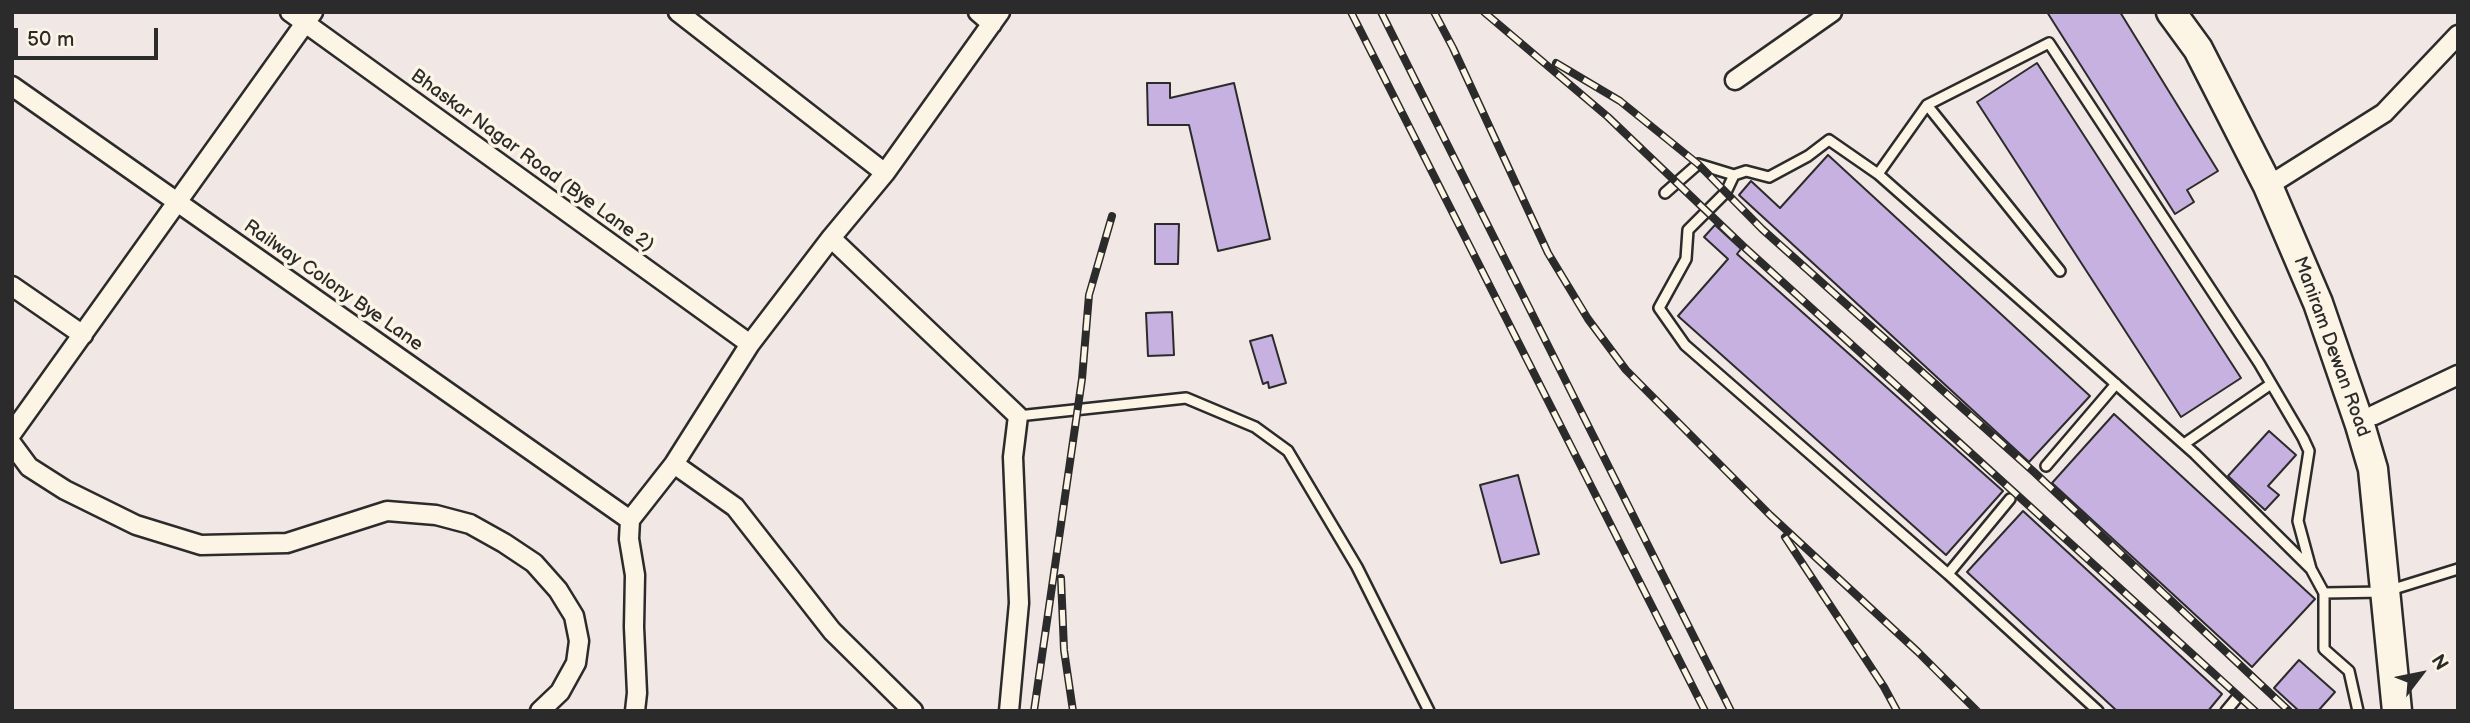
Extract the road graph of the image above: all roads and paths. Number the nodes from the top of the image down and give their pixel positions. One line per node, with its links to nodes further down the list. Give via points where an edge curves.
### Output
1 (290, 12): 7 (street, Bhaskar Nagar Road (Bye Lane 2))
2 (678, 12): 13 (street)
3 (978, 12): 8 (street)
4 (1832, 12): 10 (street)
5 (2171, 12): 16 (main road, Maniram Dewan Road, via 2198,49)
6 (2193, 12): 16 (main road, Maniram Dewan Road, via 2211,38)
7 (309, 18): 18 (street); 23 (street, Bhaskar Nagar Road (Bye Lane 2))
8 (996, 18): 13 (street)
9 (2458, 35): 16 (street, via 2384,113)
10 (1735, 80)
11 (12, 86): 18 (street, Railway Colony Bye Lane)
12 (1927, 105): 14 (lane); 20 (lane); 26 (lane, via 2049,43)
13 (885, 173): 19 (street)
14 (1878, 174): 15 (lane, via 1829,139 1769,177 1746,172); 25 (lane)
15 (1734, 175): 17 (lane, via 1698,163); 38 (lane, via 1726,192 1688,230 1686,259 1659,308 1685,345)
16 (2275, 181): 27 (main road, Maniram Dewan Road, via 2332,293); 39 (main road, Maniram Dewan Road, via 2373,469)
17 (1665, 193)
18 (178, 202): 22 (street); 35 (street, Railway Colony Bye Lane)
19 (831, 238): 23 (street); 28 (street)
20 (2060, 271)
21 (12, 286): 22 (street)
22 (83, 335): 29 (street)
23 (750, 344): 32 (street)
24 (2458, 375): 27 (street)
25 (2116, 384): 31 (lane); 33 (lane)
26 (2271, 384): 31 (lane); 36 (lane, via 2309,450 2298,521)
27 (2374, 415): 39 (main road, Maniram Dewan Road, via 2387,458)
28 (1017, 416): 45 (street, via 1013,457 1019,603); 46 (lane, via 1186,398 1255,427 1288,451 1357,567)
29 (12, 433)
30 (12, 443): 42 (street, via 29,467 65,490 136,525 201,545 287,544 387,511 436,515 470,524 534,563 574,616 579,641 576,663 560,692)
31 (2184, 444): 36 (lane)
32 (674, 464): 35 (street); 44 (street, via 735,507 832,631)
33 (2046, 466)
34 (2010, 499): 38 (lane)
35 (630, 520): 43 (street, via 635,575)
36 (2311, 569): 40 (lane)
37 (2458, 569): 39 (lane)
38 (1948, 574): 47 (lane)
39 (2391, 589): 40 (lane); 50 (main road, Maniram Dewan Road); 51 (main road, Maniram Dewan Road)
40 (2324, 593): 49 (lane, via 2325,649 2349,671)
41 (2236, 699): 48 (lane)
42 (540, 711)
43 (635, 711)
44 (913, 711)
45 (1009, 711)
46 (1429, 711)
47 (2098, 711)
48 (2226, 711)
49 (2358, 711)
50 (2398, 711)
51 (2417, 711)

